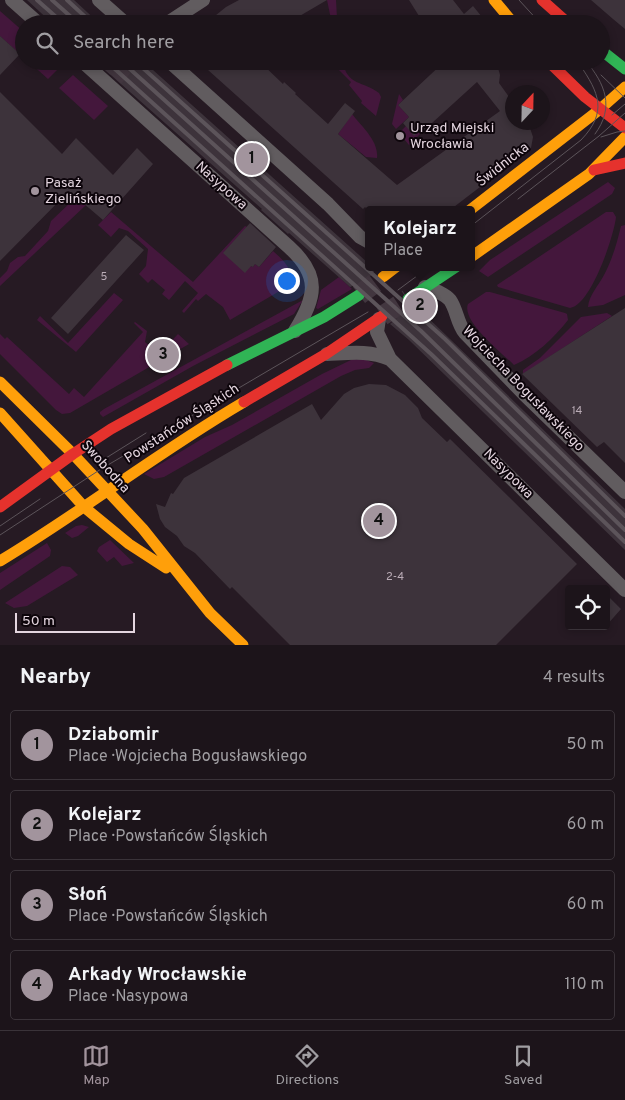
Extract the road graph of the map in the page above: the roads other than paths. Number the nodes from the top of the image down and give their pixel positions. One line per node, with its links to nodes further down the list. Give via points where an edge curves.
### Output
1 (12, 0): 6 (street)
2 (99, 0): 7 (street)
3 (203, 0): 8 (street)
4 (494, 0): 9 (main road)
5 (542, 0): 10 (main road)
6 (29, 15)
7 (116, 15)
8 (180, 15)
9 (506, 15)
10 (559, 15)
11 (610, 57): 12 (main road)
12 (625, 69)
13 (97, 70): 32 (street, Nasypowa, via 303,262 312,277 312,295)
14 (179, 70): 23 (street)
15 (556, 70): 17 (main road)
16 (625, 87): 17 (main road, Świdnicka)
17 (600, 110): 18 (main road); 22 (main road, Świdnicka)
18 (625, 128)
19 (625, 137): 21 (main road)
20 (625, 163): 21 (main road)
21 (594, 170): 24 (main road)
22 (475, 206)
23 (365, 239)
24 (475, 254)
25 (391, 271): 27 (main road)
26 (450, 271): 28 (main road)
27 (383, 277)
28 (425, 287): 30 (main road); 40 (street, Wojciecha Bogusławskiego, via 446,297 465,333)
29 (359, 295): 32 (main road, Powstańców Śląskich)
30 (408, 299)
31 (381, 317): 33 (main road, Powstańców Śląskich); 34 (street, Nasypowa, via 377,332)
32 (295, 331): 37 (main road, Powstańców Śląskich, via 210,374)
33 (326, 354): 34 (street, Nasypowa, via 363,352); 39 (main road, Powstańców Śląskich, via 214,419)
34 (390, 359): 45 (street, Nasypowa)
35 (0, 382): 37 (main road, Swobodna)
36 (0, 413): 38 (main road, Swobodna)
37 (73, 454): 38 (main road, Powstańców Śląskich); 39 (main road, Swobodna)
38 (51, 470): 41 (main road, Powstańców Śląskich); 42 (main road, Swobodna)
39 (106, 492): 42 (main road, Powstańców Śląskich); 44 (main road, Swobodna, via 143,529)
40 (625, 492)
41 (0, 507)
42 (84, 507): 43 (main road, Powstańców Śląskich); 44 (main road, Swobodna, via 129,544)
43 (0, 561)
44 (181, 578): 46 (main road, Swobodna)
45 (625, 590)
46 (243, 645)

